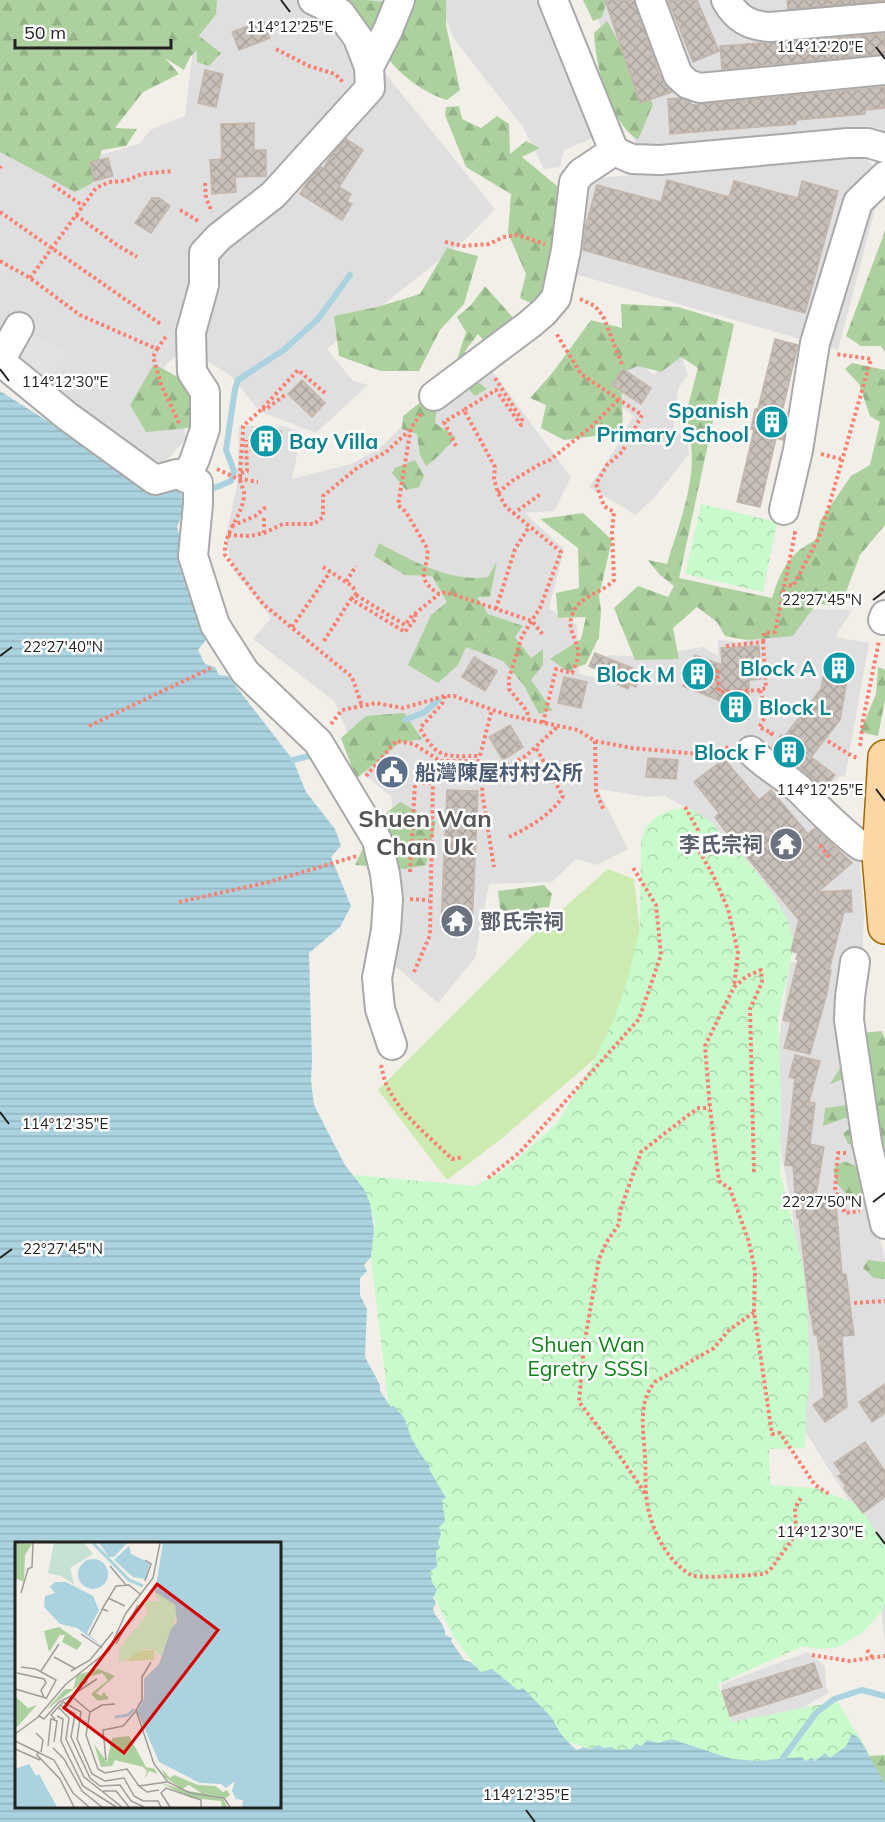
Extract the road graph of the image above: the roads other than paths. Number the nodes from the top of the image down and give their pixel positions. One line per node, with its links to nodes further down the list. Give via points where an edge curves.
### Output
1 (313, 0): 7 (street, via 340,13 358,38)
2 (400, 0): 7 (street)
3 (554, 0): 10 (street)
4 (650, 0): 8 (street, via 678,75 700,88)
5 (726, 0): 6 (street, via 743,21 756,26)
6 (885, 17)
7 (369, 67): 15 (street, via 370,88 273,195 219,237 204,254 204,285 191,332 192,372 205,392 205,429)
8 (885, 70)
9 (885, 148): 10 (street, via 848,143 660,160 632,159)
10 (614, 151): 14 (street, via 574,182 566,250 550,305)
11 (885, 176): 16 (street, via 858,202 814,351)
12 (19, 327): 13 (street)
13 (0, 361): 15 (street, via 155,480 177,474)
14 (434, 396)
15 (194, 483): 22 (street, via 193,556 215,625 245,672 318,742 377,840 388,899 377,978)
16 (784, 521)
17 (753, 754): 19 (street, via 797,788 843,832)
18 (872, 758): 19 (main road)
19 (875, 852): 20 (main road)
20 (885, 927)
21 (855, 962): 23 (street, via 849,1020 867,1143)
22 (385, 1051)
23 (885, 1224)

